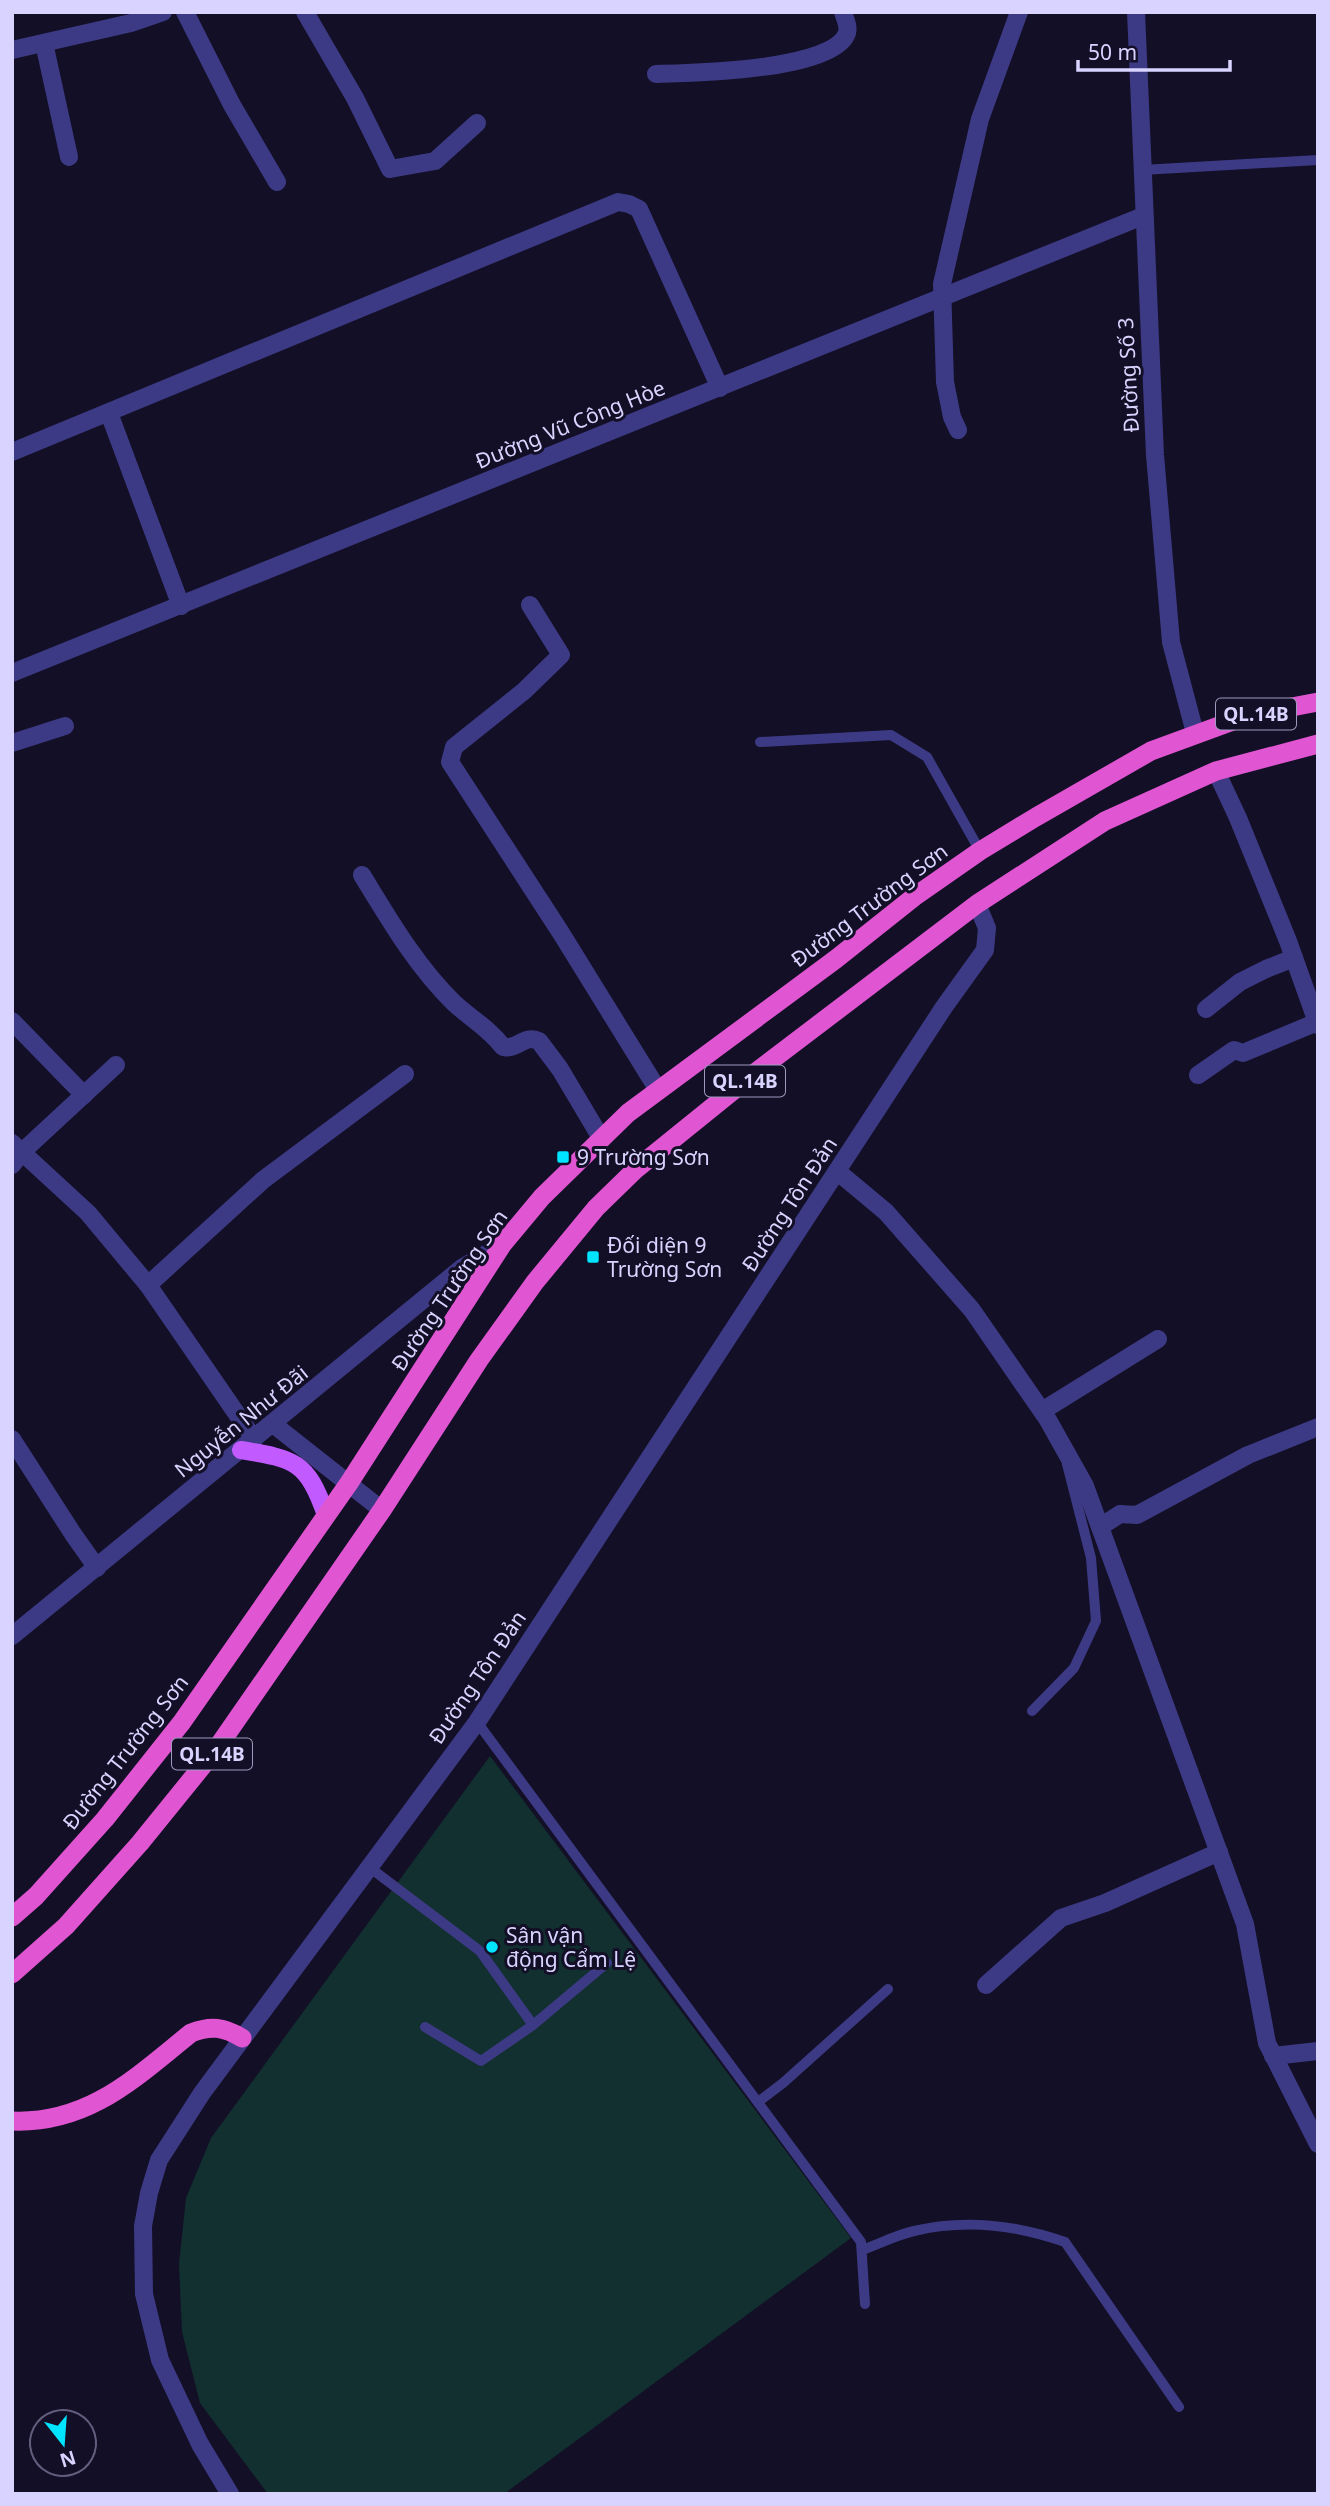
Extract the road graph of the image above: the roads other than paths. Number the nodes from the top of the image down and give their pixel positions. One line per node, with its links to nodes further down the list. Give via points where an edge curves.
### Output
1 (163, 12): 7 (street)
2 (185, 12): 14 (street)
3 (305, 12): 10 (street, via 390,169 435,161)
4 (843, 12): 9 (street, via 846,34 824,51 754,69)
5 (1019, 12): 16 (street, via 980,119)
6 (1136, 12): 13 (street, Đường Số 3)
7 (44, 43): 8 (street); 11 (street)
8 (12, 50)
9 (656, 74)
10 (477, 122)
11 (69, 157)
12 (1318, 160): 13 (lane)
13 (1142, 170): 15 (street, Đường Số 3)
14 (278, 182)
15 (1143, 216): 16 (street, Đường Vũ Công Hòe); 26 (street, Đường Số 3, via 1155,454 1171,642)
16 (941, 298): 17 (street, Đường Vũ Công Hòe); 19 (street, via 945,382)
17 (720, 388): 18 (street, via 639,209 618,202); 22 (street, Đường Vũ Công Hòe)
18 (109, 413): 20 (street); 22 (street)
19 (958, 430)
20 (12, 453)
21 (530, 605): 41 (street, via 561,655 454,747 450,762)
22 (181, 606): 23 (street, Đường Vũ Công Hòe)
23 (12, 673)
24 (1318, 702): 26 (highway, Đường Trường Sơn / QL.14B, via 1249,715)
25 (65, 726): 28 (street)
26 (1195, 733): 31 (highway, Đường Trường Sơn / QL.14B, via 1127,764)
27 (760, 741): 31 (lane, via 891,735 927,757)
28 (12, 743)
29 (1318, 744): 30 (highway, QL.14B)
30 (1216, 771): 33 (highway, QL.14B, via 1105,821); 34 (street)
31 (980, 851): 41 (highway, Đường Trường Sơn / QL.14B)
32 (362, 875): 43 (street, via 398,933 454,1003 503,1047 528,1039 539,1041)
33 (977, 904): 45 (street, Đường Tôn Đản, via 987,928 985,950); 56 (highway, QL.14B, via 756,1072 636,1169 596,1208 479,1360)
34 (1294, 958): 35 (street, via 1240,982); 37 (street)
35 (1206, 1009)
36 (12, 1021): 42 (street)
37 (1316, 1024): 40 (street, via 1243,1053 1234,1050)
38 (116, 1065): 42 (street)
39 (405, 1074): 47 (street, via 262,1180)
40 (1198, 1075)
41 (658, 1090): 43 (highway, Đường Trường Sơn / QL.14B)
42 (84, 1095): 44 (street)
43 (601, 1138): 46 (highway, Đường Trường Sơn / QL.14B)
44 (16, 1154): 47 (street, via 88,1213)
45 (838, 1172): 49 (street, via 886,1212 972,1310); 62 (street, Đường Tôn Đản)
46 (502, 1245): 50 (street, Nguyễn Như Đãi, via 463,1267); 55 (highway, Đường Trường Sơn / QL.14B)
47 (148, 1285): 53 (street)
48 (1158, 1339): 49 (street)
49 (1042, 1411): 54 (street)
50 (273, 1424): 53 (street, Nguyễn Như Đãi); 55 (street)
51 (1318, 1427): 58 (street, via 1248,1455 1137,1514 1121,1514)
52 (12, 1439): 59 (street)
53 (248, 1445): 57 (main road, via 297,1464 315,1486); 59 (street, Nguyễn Như Đãi)
54 (1064, 1448): 58 (street); 61 (lane, via 1091,1558 1096,1621 1074,1668)
55 (349, 1483): 56 (street); 57 (highway, Đường Trường Sơn / QL.14B)
56 (382, 1510): 67 (highway, QL.14B, via 208,1758 66,1926)
57 (326, 1515): 65 (highway, Đường Trường Sơn / QL.14B, via 182,1722 105,1819)
58 (1100, 1527): 63 (street)
59 (97, 1568): 60 (street, Nguyễn Như Đãi)
60 (12, 1636)
61 (1032, 1710)
62 (477, 1722): 64 (street, Đường Tôn Đản); 75 (lane)
63 (1219, 1852): 68 (street, via 1061,1918); 74 (street, via 1245,1924)
64 (369, 1867): 70 (lane, via 480,1951); 72 (street, Đường Tôn Đản)
65 (12, 1917)
66 (607, 1963): 70 (lane)
67 (12, 1974)
68 (986, 1985)
69 (888, 1989): 75 (lane)
70 (533, 2025): 71 (lane, via 481,2061)
71 (425, 2027)
72 (242, 2038): 76 (highway, via 228,2029 203,2028 117,2092 84,2108); 81 (street, Đường Tôn Đản, via 159,2160 143,2227 144,2294 160,2360)
73 (1318, 2051): 74 (street)
74 (1273, 2056): 77 (street)
75 (758, 2102): 78 (lane, via 861,2242)
76 (12, 2120)
77 (1318, 2144)
78 (862, 2250): 79 (lane); 80 (lane, via 914,2231 957,2226 1004,2226 1065,2242)
79 (865, 2304)
80 (1179, 2407)
81 (230, 2494)

